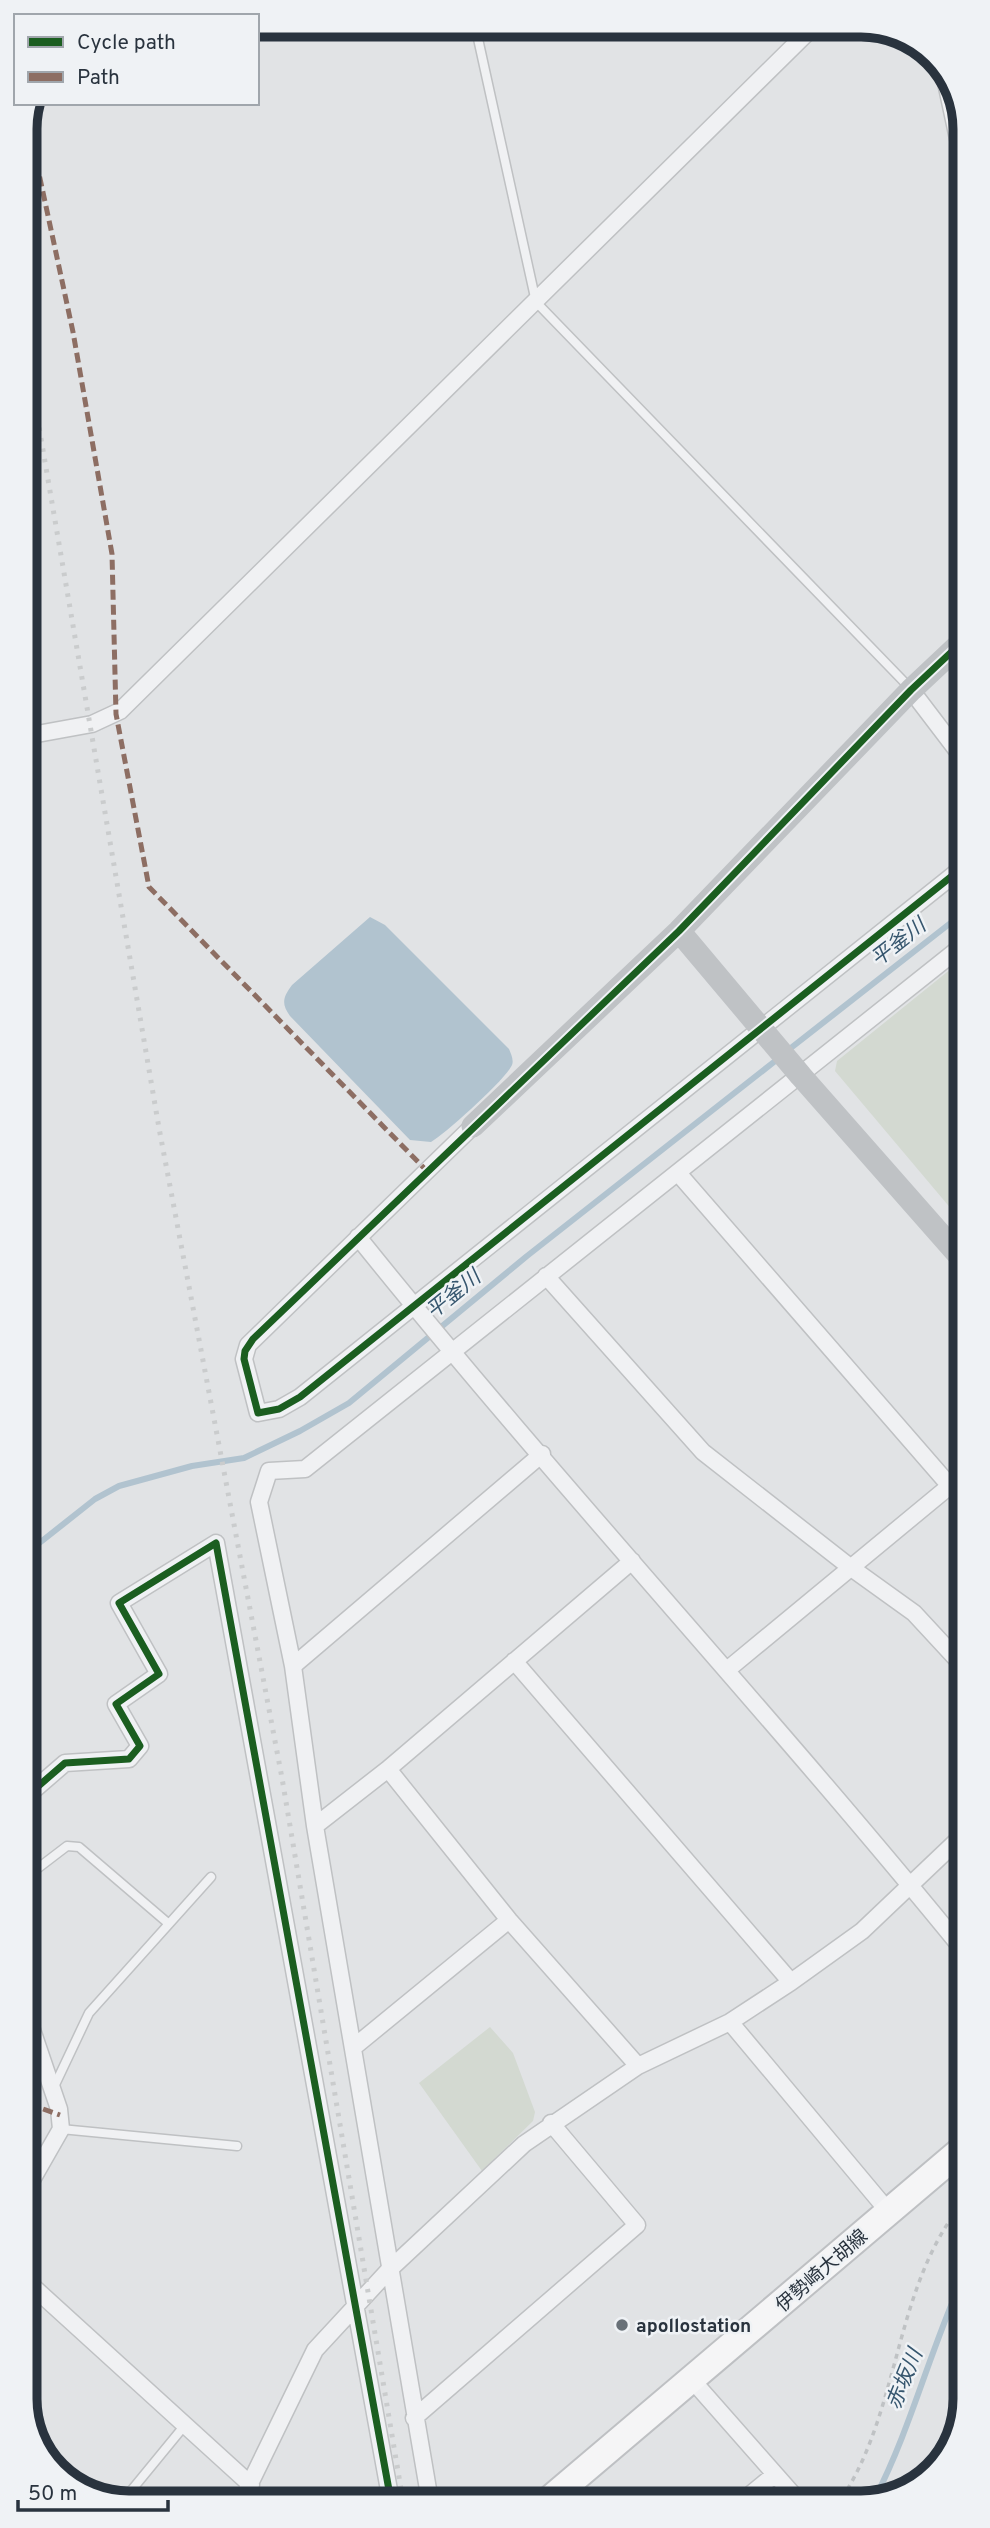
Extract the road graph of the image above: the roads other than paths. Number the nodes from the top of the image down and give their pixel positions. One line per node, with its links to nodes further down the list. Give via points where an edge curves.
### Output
1 (478, 37): 3 (lane)
2 (803, 37): 3 (street)
3 (536, 302): 5 (lane); 6 (street, via 120,711 92,724)
4 (953, 651): 5 (street)
5 (911, 690): 7 (street); 9 (street)
6 (37, 734)
7 (953, 745)
8 (953, 876): 11 (street)
9 (679, 931): 11 (street); 13 (street)
10 (953, 953): 12 (street)
11 (765, 1033): 12 (street); 18 (street)
12 (797, 1072): 14 (street); 16 (street)
13 (473, 1126): 15 (street)
14 (678, 1173): 17 (street); 22 (street)
15 (358, 1237): 18 (street); 18 (street, via 248,1345 244,1359 258,1413 290,1405)
16 (953, 1249)
17 (546, 1276): 19 (street); 24 (street, via 703,1452)
18 (415, 1308): 19 (street)
19 (449, 1350): 20 (street); 27 (street, via 305,1469 269,1471 259,1502)
20 (542, 1454): 23 (street); 27 (street)
21 (953, 1483): 22 (street)
22 (950, 1486): 24 (street)
23 (632, 1561): 26 (street); 28 (street)
24 (849, 1567): 25 (street, via 914,1613); 28 (street)
25 (953, 1654)
26 (514, 1661): 29 (street); 39 (street)
27 (293, 1666): 31 (street)
28 (727, 1670): 35 (street)
29 (388, 1769): 31 (street); 36 (street)
30 (37, 1788): 53 (street, via 65,1763 129,1759 140,1746 116,1704 159,1674 119,1603 216,1543)
31 (315, 1826): 42 (street)
32 (953, 1845): 35 (street)
33 (37, 1869): 37 (lane, via 67,1846 79,1847)
34 (211, 1877): 37 (lane)
35 (911, 1885): 38 (street); 39 (street, via 862,1931)
36 (509, 1920): 42 (street); 43 (street)
37 (169, 1923): 44 (lane, via 89,2013)
38 (953, 1937)
39 (791, 1982): 40 (street)
40 (730, 2022): 43 (street); 50 (street)
41 (37, 2045): 44 (street)
42 (354, 2048): 51 (street)
43 (638, 2066): 45 (street)
44 (52, 2089): 46 (street)
45 (551, 2123): 51 (street); 55 (street, via 637,2225)
46 (61, 2129): 47 (lane); 49 (street)
47 (237, 2146)
48 (953, 2157): 50 (main road, 伊勢崎大胡線)
49 (37, 2171)
50 (888, 2211): 54 (main road, 伊勢崎大胡線)
51 (389, 2270): 53 (street); 55 (street)
52 (37, 2290): 56 (street)
53 (358, 2304): 58 (street, via 315,2350); 61 (street)
54 (693, 2381): 57 (street); 63 (main road, 伊勢崎大胡線)
55 (414, 2418): 62 (street)
56 (185, 2425): 58 (street); 59 (lane)
57 (774, 2475): 64 (street); 65 (street)
58 (251, 2485): 60 (street)
59 (131, 2491)
60 (247, 2491)
61 (389, 2491)
62 (428, 2491)
63 (560, 2491)
64 (755, 2491)
65 (789, 2491)

